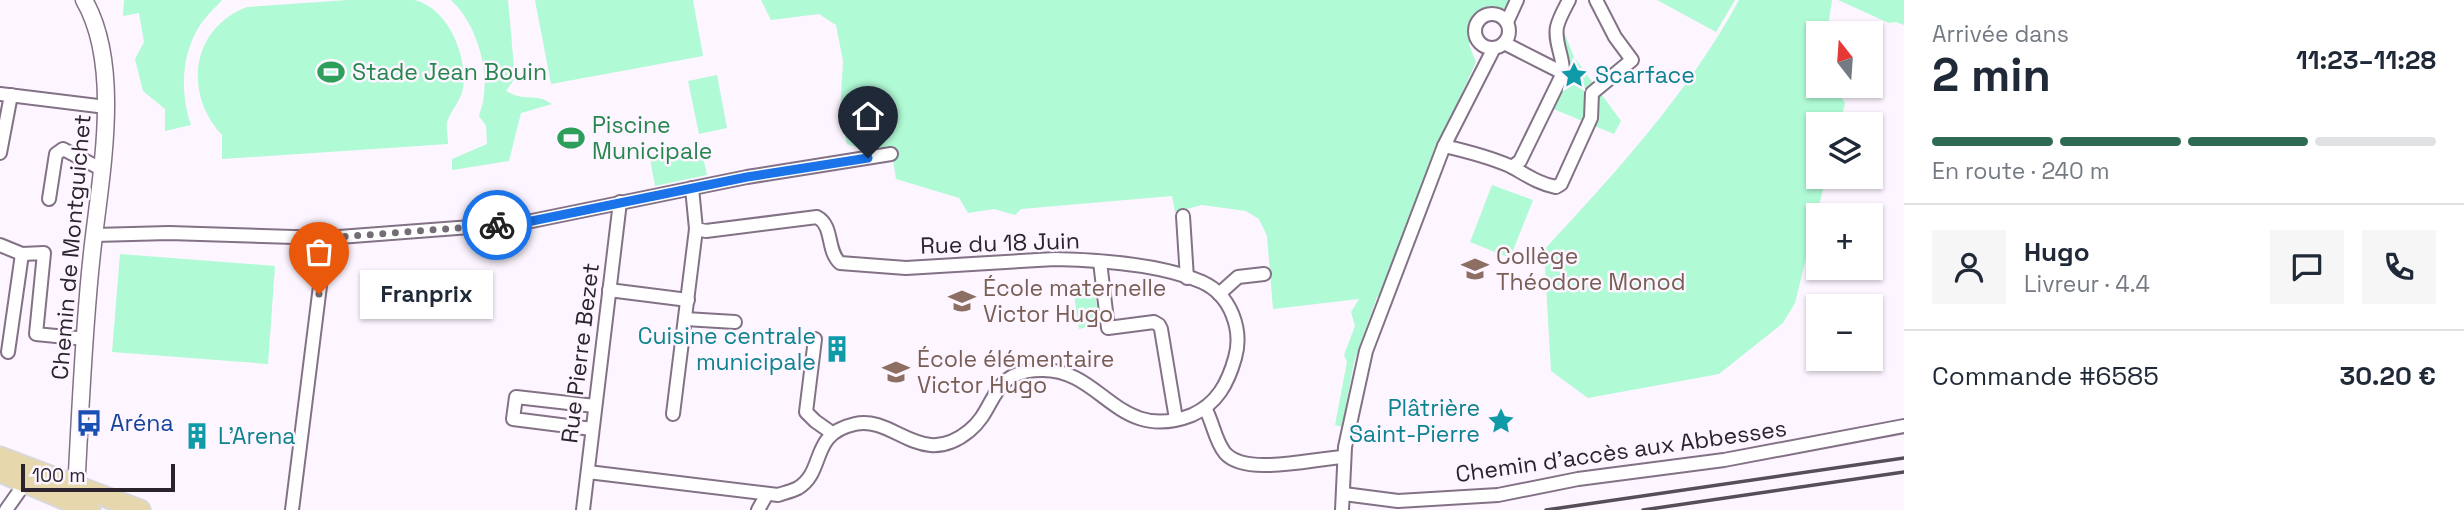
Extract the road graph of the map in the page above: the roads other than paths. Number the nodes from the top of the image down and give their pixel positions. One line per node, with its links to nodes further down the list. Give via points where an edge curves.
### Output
1 (84, 0): 9 (street, Chemin de Montguichet, via 102,51)
2 (1517, 0): 5 (street)
3 (1569, 0): 7 (street, via 1556,36)
4 (1596, 0): 13 (street, via 1632,60 1592,93 1591,118 1561,184 1549,186)
5 (1507, 22): 6 (street, via 1509,33); 6 (street, via 1486,14 1475,26 1479,43)
6 (1499, 46): 7 (street); 10 (street)
7 (1563, 73): 13 (street, via 1520,161)
8 (6, 94): 9 (street); 11 (street)
9 (106, 107): 14 (street, Chemin de Montguichet)
10 (1444, 146): 13 (street); 43 (street, via 1366,351)
11 (0, 153)
12 (891, 154): 15 (street)
13 (1512, 167)
14 (100, 169): 16 (street, via 63,149 56,154); 20 (street, Chemin de Montguichet)
15 (692, 188): 17 (street); 19 (street)
16 (49, 199)
17 (620, 202): 21 (street, via 522,223); 27 (street, Rue Pierre Bezet)
18 (1183, 216): 26 (street)
19 (696, 229): 24 (street, Rue du 18 Juin, via 817,216 823,220 834,258 840,263 906,268 1055,259); 29 (street)
20 (94, 235): 21 (street); 32 (street, Chemin de Montguichet)
21 (326, 238): 53 (street)
22 (0, 245): 23 (street)
23 (22, 254): 32 (street, via 44,253 36,334); 34 (street)
24 (1100, 262): 26 (street, Rue du 18 Juin); 38 (street, via 1108,328 1159,325)
25 (1264, 274): 28 (street, via 1238,277)
26 (1187, 278): 28 (street, Rue du 18 Juin)
27 (609, 290): 29 (street); 35 (street, Rue Pierre Bezet)
28 (1219, 294): 36 (street, via 1238,329 1237,351 1225,386)
29 (688, 300): 30 (street)
30 (685, 319): 31 (street); 37 (street)
31 (735, 322)
32 (86, 339): 47 (street, Chemin de Montguichet)
33 (815, 339): 41 (street, via 806,412)
34 (8, 352)
35 (595, 406): 40 (street, Rue Pierre Bezet); 40 (street, via 516,397 513,419)
36 (1205, 408): 38 (street); 43 (street, via 1224,452 1237,461 1266,465)
37 (673, 414)
38 (1176, 419): 41 (street, via 1139,419 1069,376 1043,370 1018,375 1000,385 970,430 941,444 905,439 871,424 857,423)
39 (1904, 426): 49 (street, Chemin d'accès aux Abbesses, via 1498,495 1398,501)
40 (592, 429): 45 (street, Rue Pierre Bezet)
41 (832, 433): 48 (street, via 801,485 778,495)
42 (0, 457): 47 (main road)
43 (1344, 457): 49 (street)
44 (0, 472): 46 (main road)
45 (588, 472): 48 (street); 54 (street, Rue Pierre Bezet)
46 (25, 483): 47 (main road); 50 (street)
47 (71, 493): 51 (main road); 52 (main road)
48 (767, 494): 55 (street)
49 (1344, 494): 56 (street)
50 (6, 510)
51 (90, 510)
52 (140, 510)
53 (292, 510)
54 (583, 510)
55 (758, 510)
56 (1342, 510)

